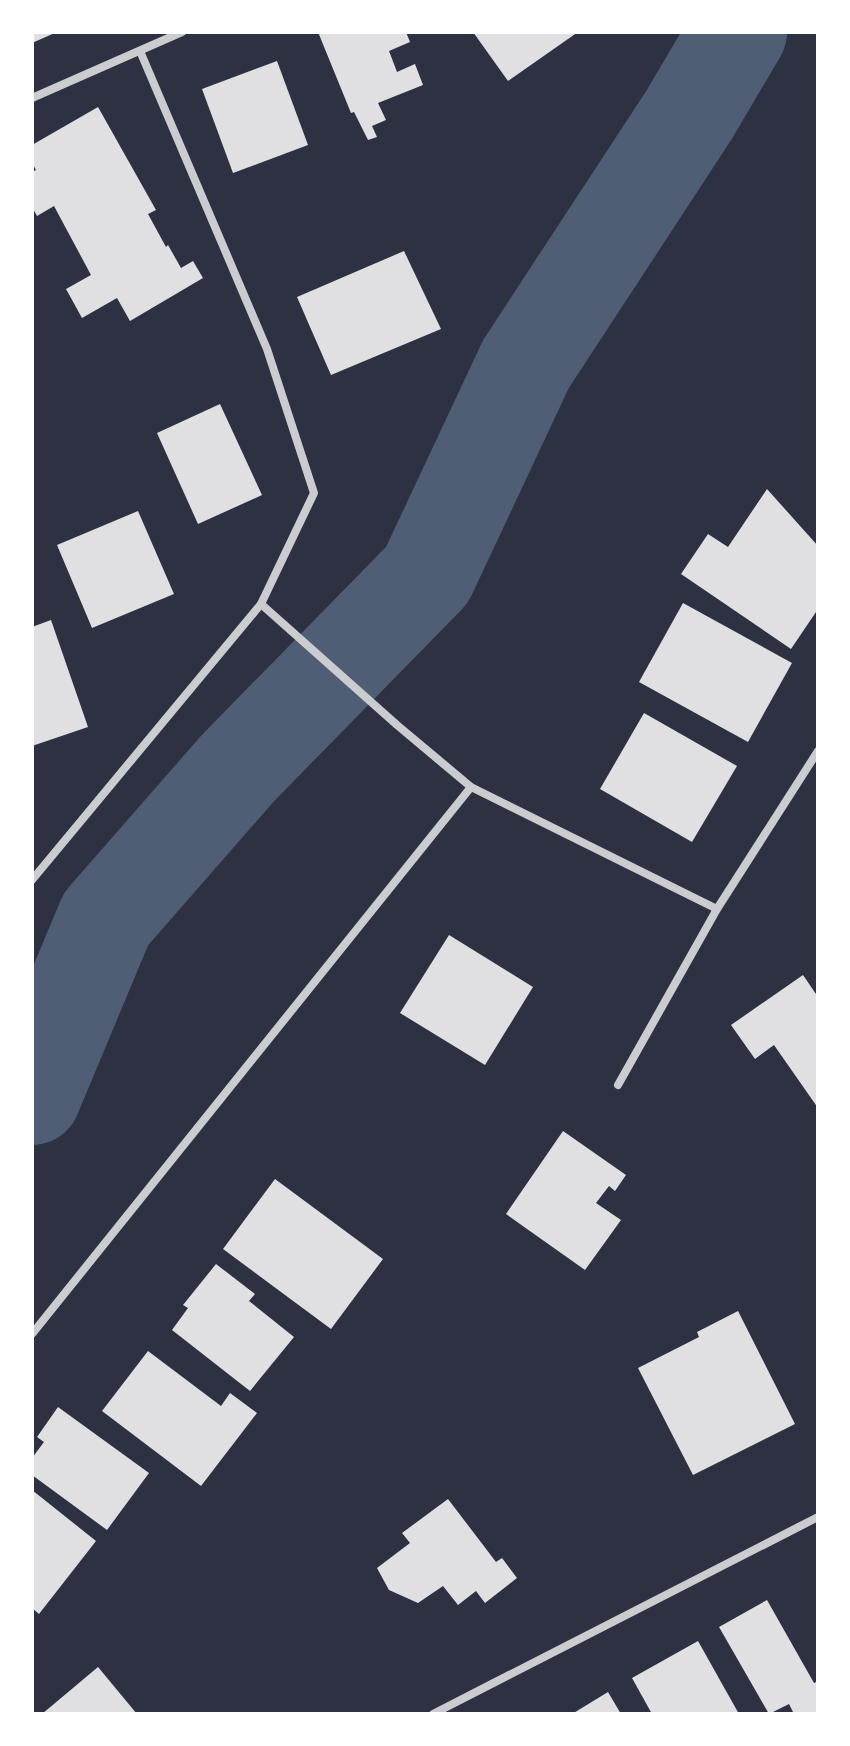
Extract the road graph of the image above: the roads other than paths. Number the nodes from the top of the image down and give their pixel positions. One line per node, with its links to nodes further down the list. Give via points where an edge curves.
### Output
1 (182, 32): 2 (street)
2 (140, 51): 3 (street); 4 (street, via 267,349 314,493)
3 (32, 98)
4 (261, 604): 6 (street); 7 (street)
5 (818, 751): 8 (street)
6 (471, 787): 8 (street); 10 (street)
7 (32, 880)
8 (717, 909): 9 (street)
9 (618, 1085)
10 (32, 1334)
11 (818, 1517): 12 (street)
12 (433, 1714)

